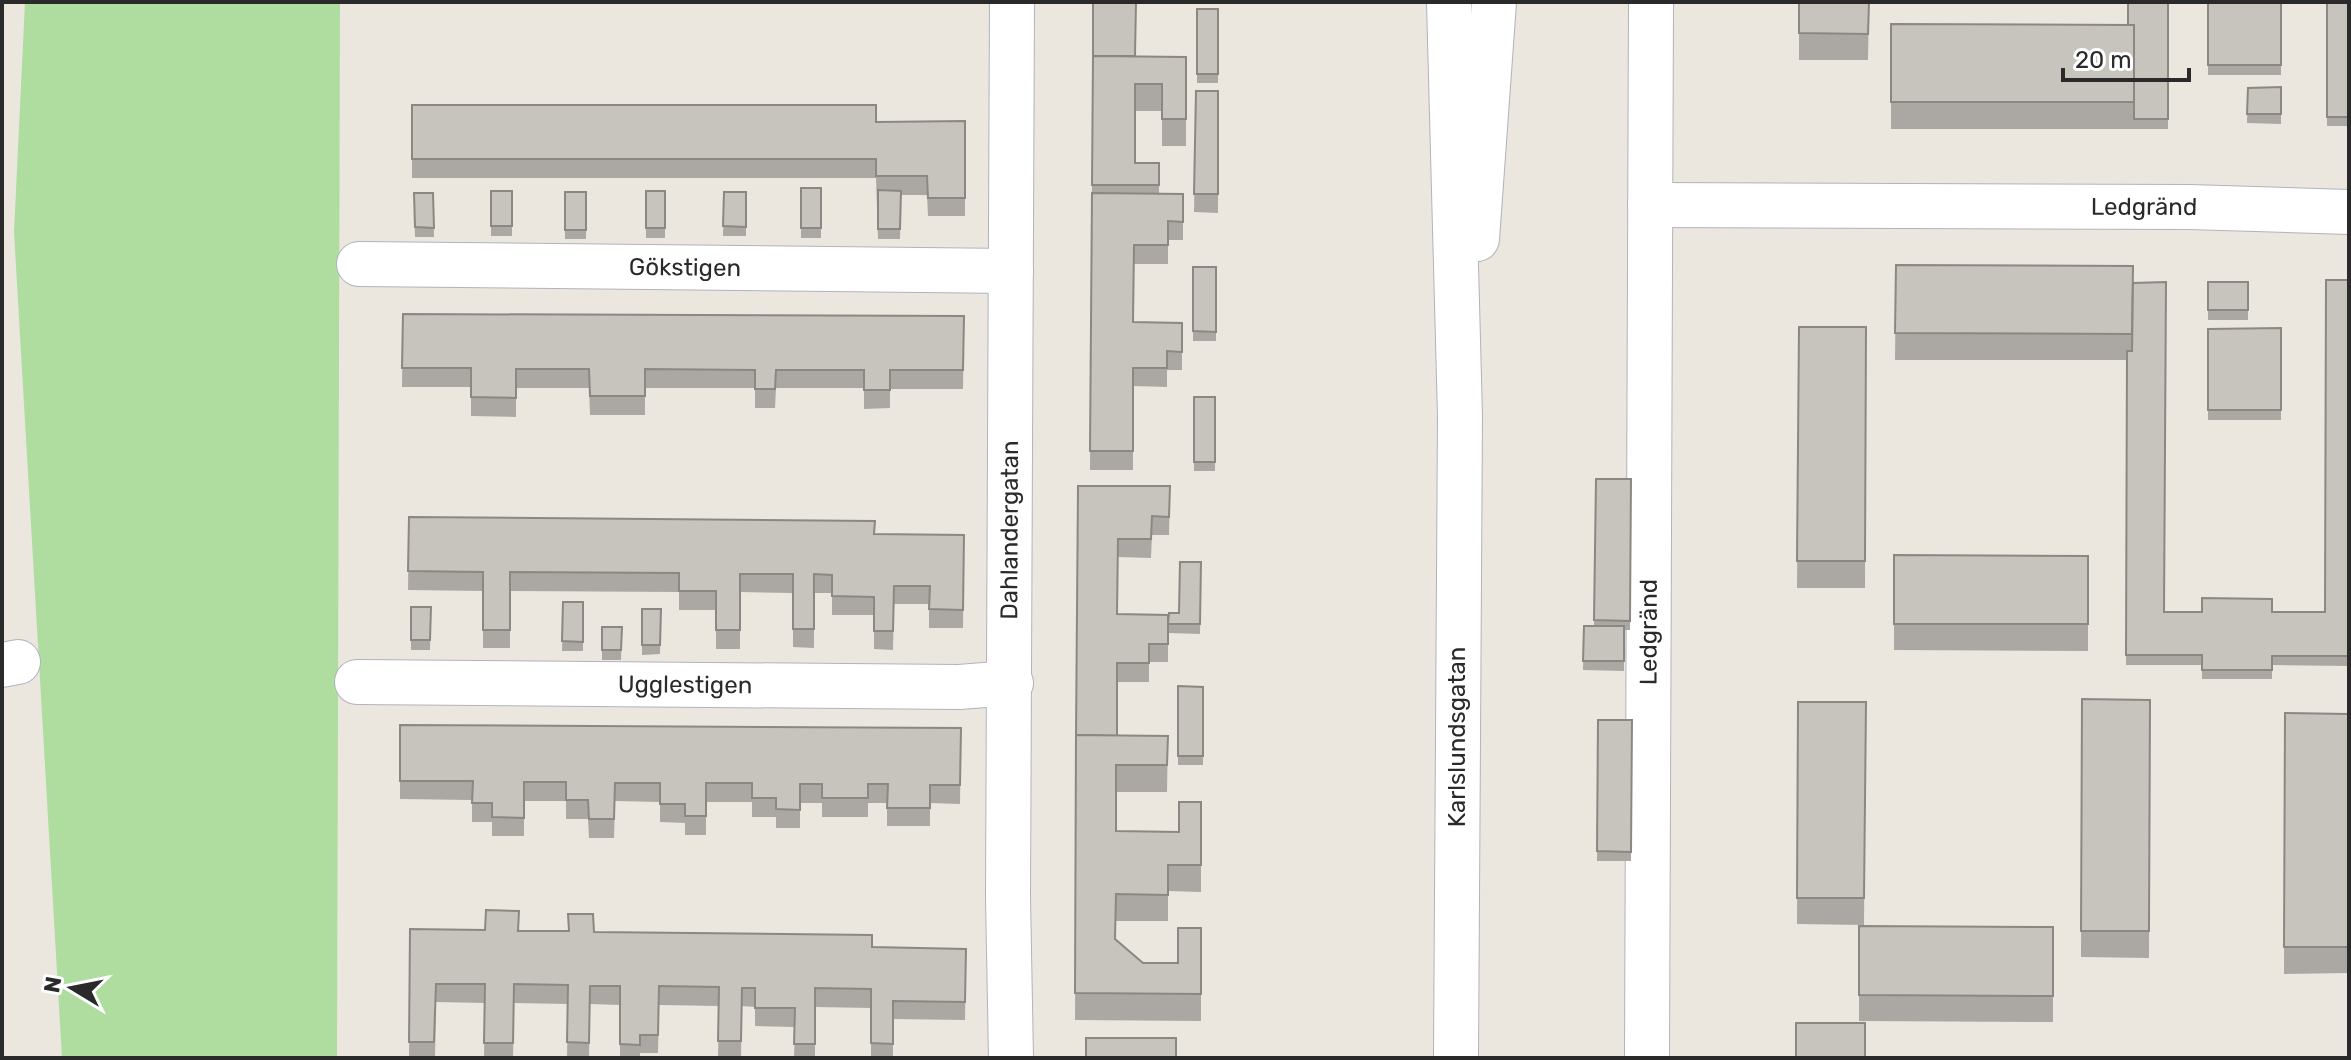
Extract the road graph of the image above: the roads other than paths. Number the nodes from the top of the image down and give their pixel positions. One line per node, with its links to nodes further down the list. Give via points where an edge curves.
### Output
1 (1012, 2): 8 (street, Dahlandergatan)
2 (1449, 2): 9 (street, Karlslundsgatan)
3 (1494, 2): 9 (street, Karlslundsgatan)
4 (1651, 2): 5 (street, Ledgränd)
5 (1650, 205): 6 (street, Ledgränd); 14 (street, Ledgränd)
6 (2349, 212)
7 (359, 264): 8 (street, Gökstigen)
8 (1011, 271): 11 (street, Dahlandergatan)
9 (1460, 416): 13 (street, Karlslundsgatan)
10 (357, 682): 11 (street, Ugglestigen, via 943,687)
11 (1011, 683): 12 (street, Dahlandergatan)
12 (1011, 1058)
13 (1456, 1058)
14 (1647, 1058)

